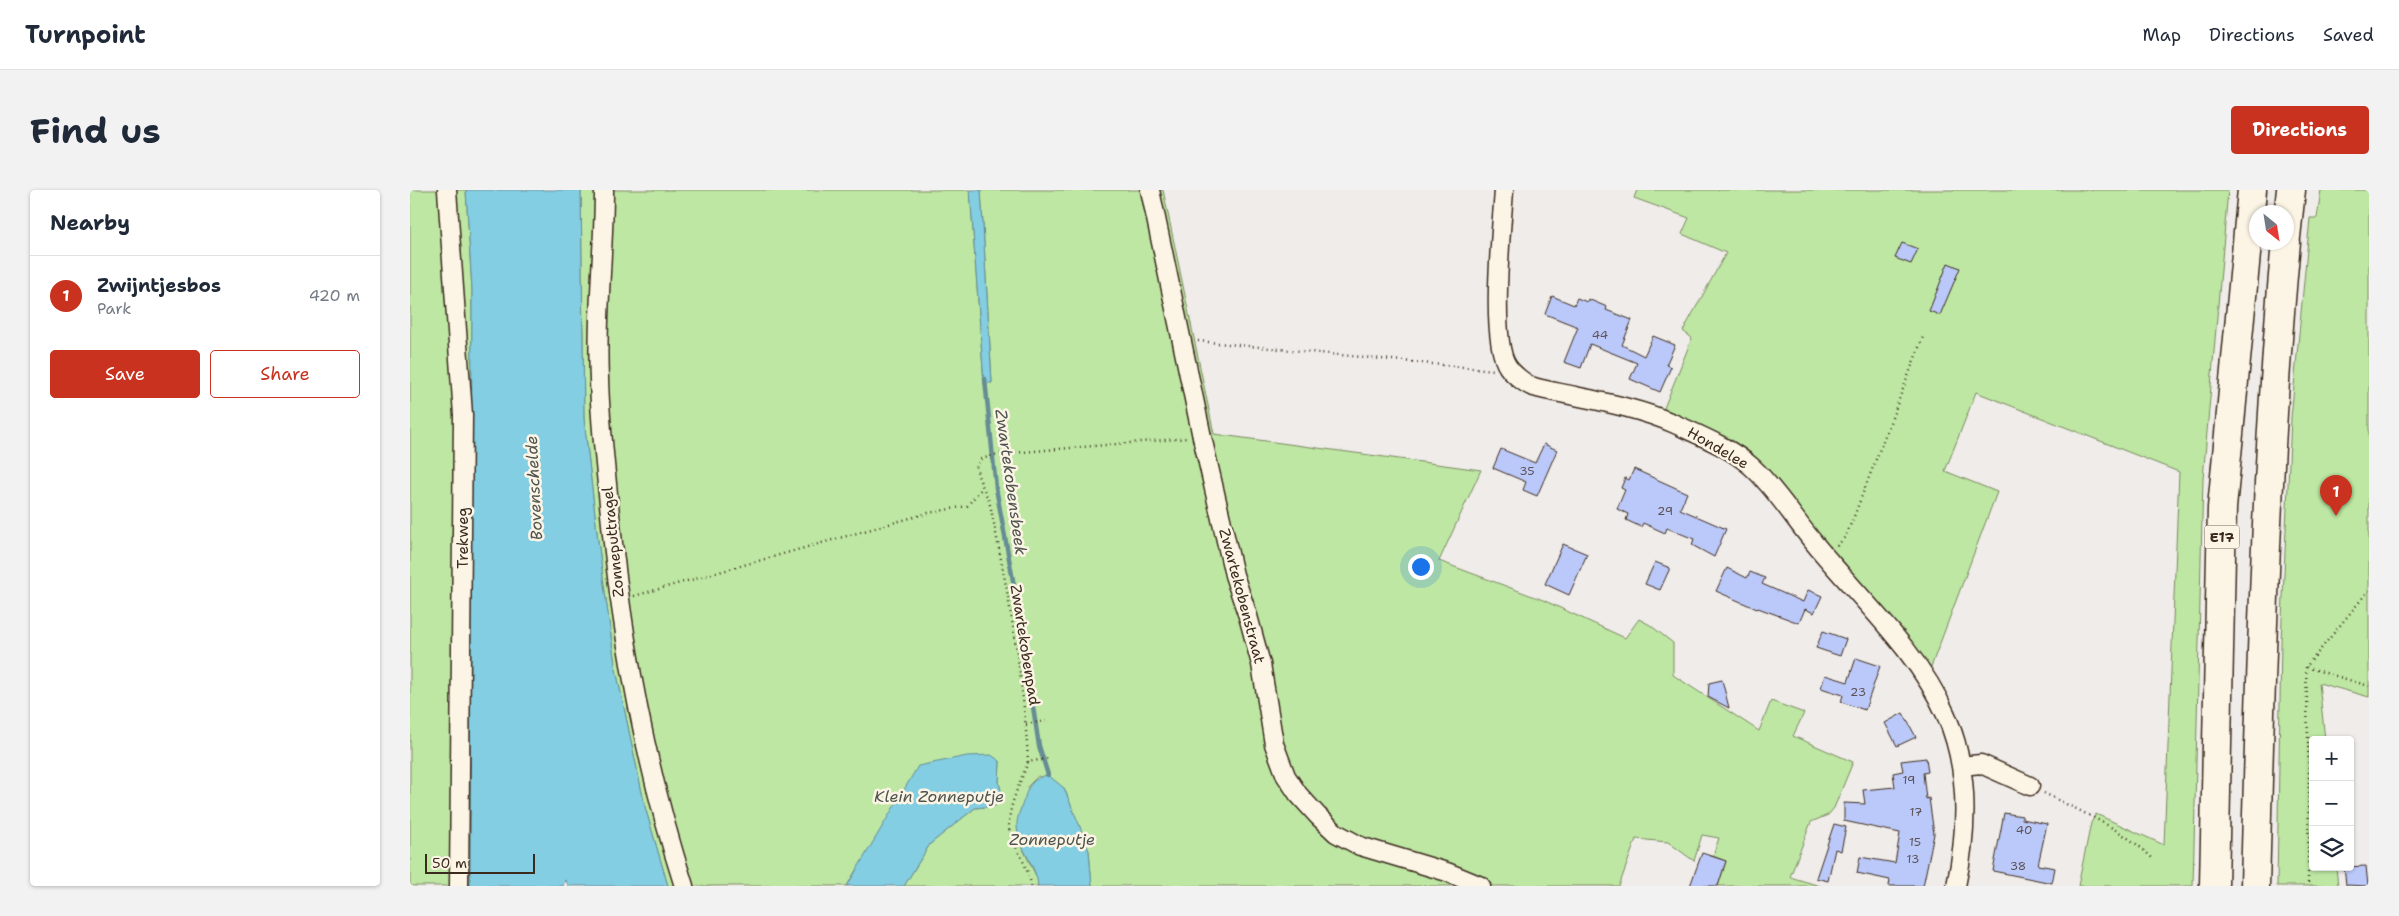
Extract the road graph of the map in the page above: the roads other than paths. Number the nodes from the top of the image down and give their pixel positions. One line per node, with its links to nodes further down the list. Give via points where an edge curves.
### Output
1 (447, 190): 11 (street, Trekweg, via 464,415)
2 (604, 190): 12 (street, Zonneputtragel, via 598,378 620,600 648,755)
3 (1150, 190): 13 (street, Zwartekobenstraat, via 1234,575 1260,664 1274,744 1286,776 1298,794 1336,833 1360,846 1447,872)
4 (1504, 190): 9 (street, Hondelee, via 1497,308 1507,367 1531,387 1645,412 1740,458 1765,481 1910,655 1946,716)
5 (2252, 190): 15 (highway, E17, via 2222,508)
6 (2291, 190): 7 (highway)
7 (2289, 205)
8 (2285, 250): 16 (highway, via 2266,516)
9 (1961, 766): 10 (street, via 1981,764); 14 (street, Hondelee, via 1966,817 1964,850)
10 (2030, 786)
11 (459, 886)
12 (684, 886)
13 (1481, 886)
14 (1956, 886)
15 (2214, 886)
16 (2255, 886)

